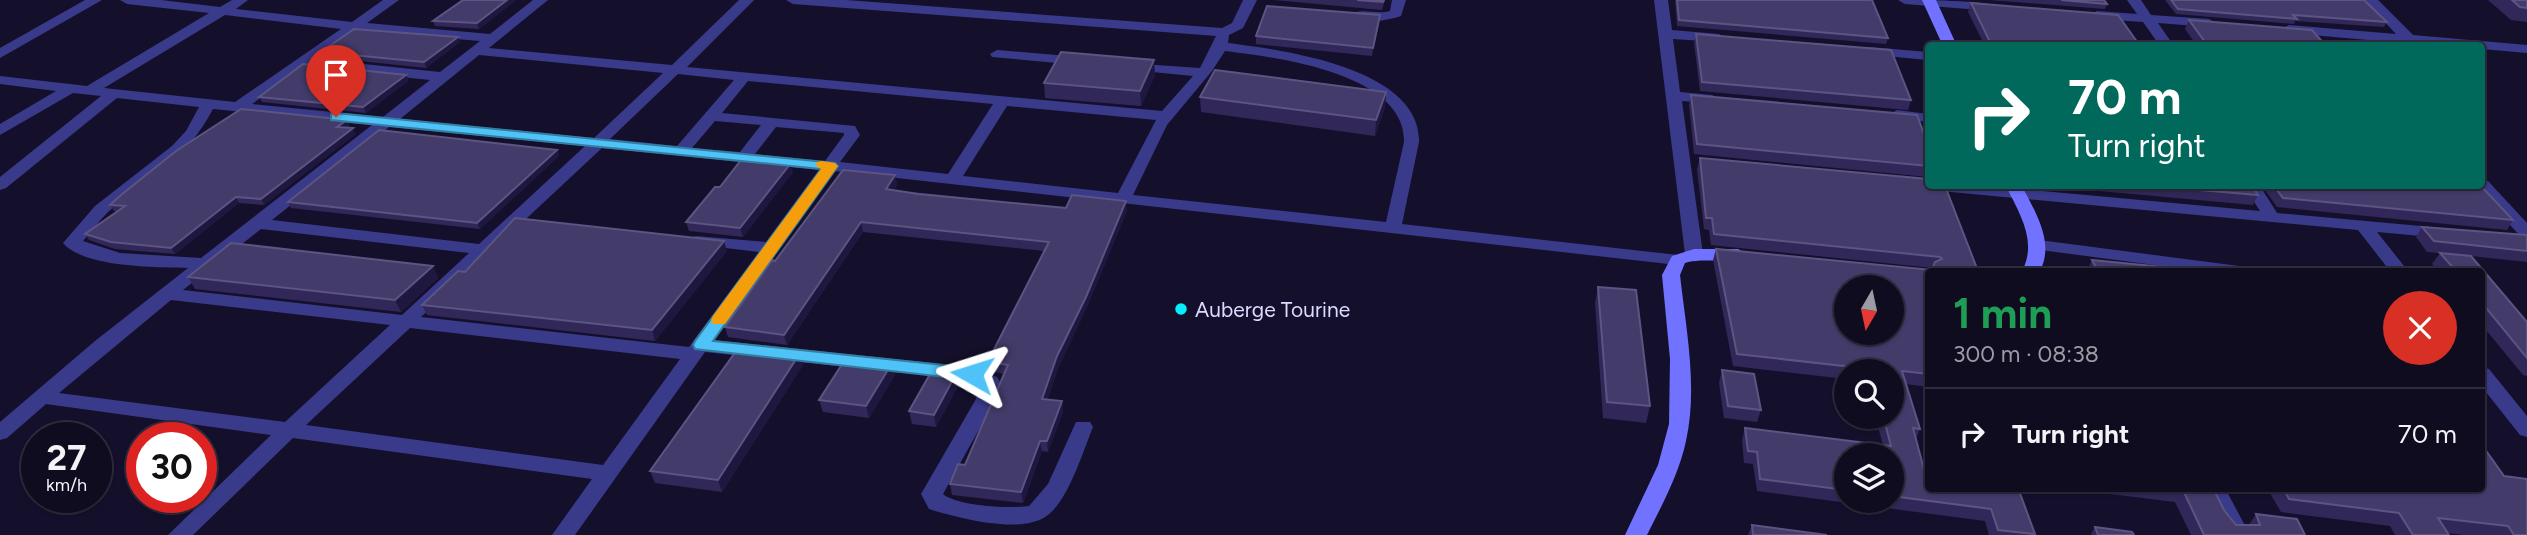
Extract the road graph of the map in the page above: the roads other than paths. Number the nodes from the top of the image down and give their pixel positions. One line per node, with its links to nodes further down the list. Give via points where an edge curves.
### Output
1 (95, 0): 37 (street)
2 (127, 0): 16 (street)
3 (241, 0): 16 (street)
4 (392, 0): 21 (street)
5 (541, 0): 25 (street)
6 (747, 0): 43 (street)
7 (793, 0): 26 (street)
8 (1399, 0): 18 (street, via 1390,16)
9 (1661, 0): 23 (street)
10 (1905, 0): 13 (street)
11 (2134, 0): 19 (street)
12 (2371, 0): 28 (street)
13 (1929, 1): 15 (street); 29 (street)
14 (1253, 5): 26 (street)
15 (2011, 8)
16 (223, 12): 21 (street); 49 (street)
17 (2079, 13): 19 (street)
18 (1339, 14)
19 (2147, 19): 20 (street); 30 (street)
20 (2230, 25)
21 (352, 26): 25 (street); 40 (street)
22 (2271, 28): 24 (street)
23 (1666, 34): 27 (street); 51 (street)
24 (2342, 34): 28 (street); 31 (street)
25 (492, 38): 36 (street)
26 (1222, 39): 44 (street); 78 (street, via 1331,68 1399,101 1412,131)
27 (1735, 39)
28 (2409, 39): 32 (street)
29 (1948, 42)
30 (2164, 42)
31 (2349, 42)
32 (2444, 42)
33 (2485, 45): 34 (street)
34 (2527, 49)
35 (1859, 50): 39 (street)
36 (476, 51): 43 (street); 46 (street)
37 (0, 54)
38 (998, 54): 41 (street)
39 (1925, 56)
40 (302, 62): 46 (street); 55 (street)
41 (1093, 62)
42 (1120, 65): 44 (street)
43 (676, 70): 45 (street); 63 (street)
44 (1202, 72): 58 (street)
45 (744, 76): 52 (street); 57 (street)
46 (442, 77): 60 (street)
47 (0, 80): 48 (street)
48 (69, 89): 49 (street); 62 (street)
49 (88, 91): 50 (street)
50 (113, 94): 54 (street); 68 (street)
51 (1674, 96): 53 (street); 88 (street, via 1689,160)
52 (1003, 101): 58 (street); 67 (street)
53 (1727, 101)
54 (208, 104): 55 (street); 89 (street, via 193,133 178,149 101,210 72,243 86,251 123,258)
55 (238, 107): 60 (street)
56 (1875, 113): 59 (street)
57 (711, 116): 61 (street); 64 (street)
58 (1165, 116): 72 (street)
59 (1925, 118)
60 (385, 122): 63 (street); 75 (street)
61 (772, 122): 65 (street); 66 (street, via 850,129 852,135)
62 (0, 130)
63 (597, 143): 64 (street); 74 (street)
64 (681, 151): 65 (street)
65 (744, 158): 66 (street)
66 (830, 166): 67 (street); 85 (street)
67 (952, 180): 72 (street)
68 (0, 185)
69 (2485, 187): 80 (street)
70 (2015, 189): 73 (street); 84 (street)
71 (2254, 189): 73 (street)
72 (1123, 199): 78 (street)
73 (2272, 217): 77 (street)
74 (516, 220): 76 (street); 86 (street)
75 (257, 223): 86 (street); 89 (street)
76 (543, 223)
77 (2362, 225): 79 (street); 92 (street)
78 (1393, 227): 88 (street)
79 (2454, 233)
80 (2527, 233)
81 (2504, 238): 83 (street)
82 (690, 239): 85 (street)
83 (2527, 240)
84 (2039, 245): 90 (street); 91 (street)
85 (771, 248): 95 (street)
86 (485, 250): 94 (street)
87 (1762, 256): 88 (street, via 1720,252)
88 (1686, 257): 106 (street, via 1671,275 1681,410 1676,440)
89 (205, 264): 93 (street)
90 (2033, 268)
91 (2216, 268)
92 (2397, 268)
93 (168, 294): 94 (street); 97 (street)
94 (407, 322): 95 (street); 99 (street)
95 (698, 350): 98 (street, via 972,374 990,382 986,399 932,494 937,503 985,515 1035,513 1048,502); 102 (street)
96 (2485, 378): 100 (street)
97 (42, 397): 99 (street); 101 (street)
98 (1083, 427)
99 (288, 429): 102 (street); 104 (street)
100 (2527, 430)
101 (0, 433)
102 (608, 473): 105 (street)
103 (2216, 492): 107 (street)
104 (179, 535)
105 (563, 535)
106 (1636, 535)
107 (2239, 535)

